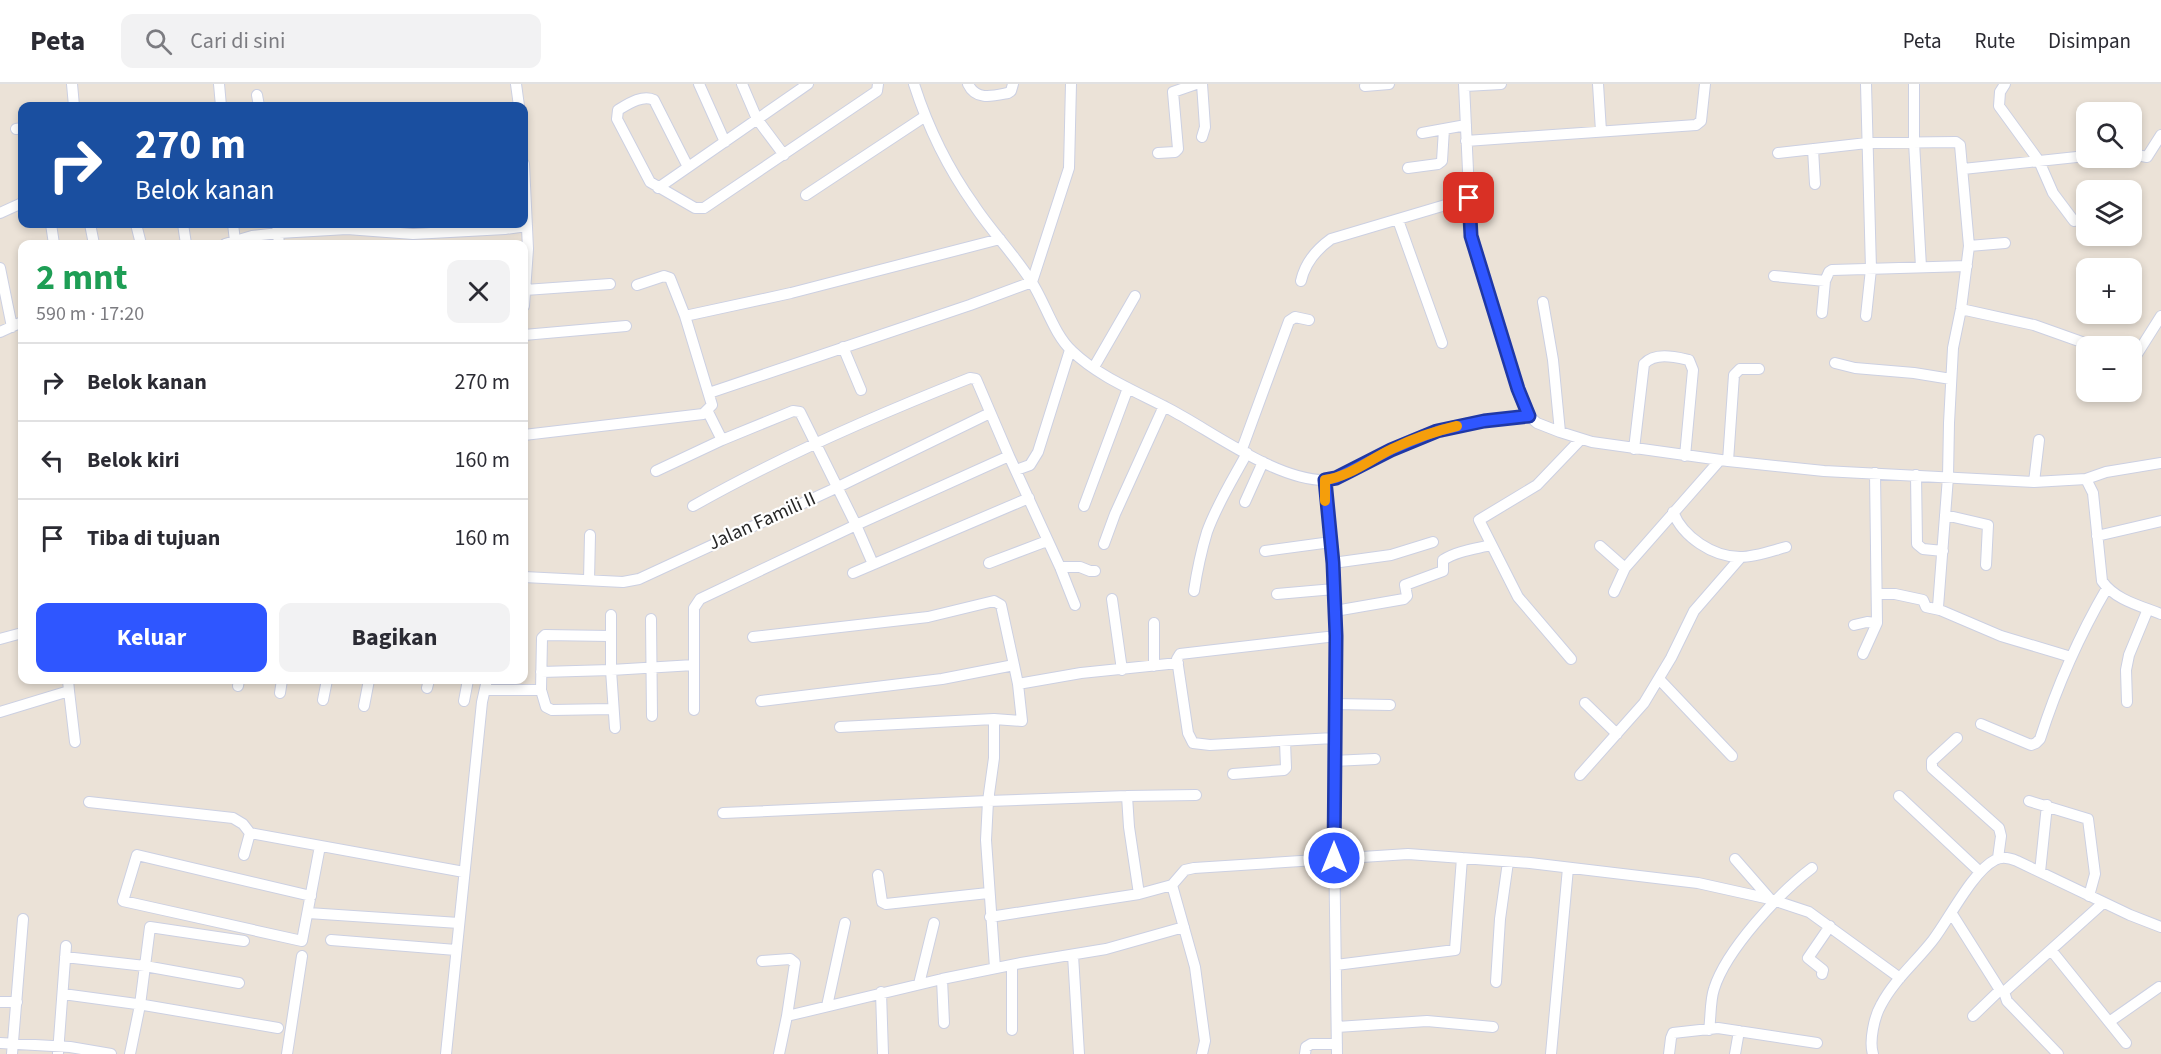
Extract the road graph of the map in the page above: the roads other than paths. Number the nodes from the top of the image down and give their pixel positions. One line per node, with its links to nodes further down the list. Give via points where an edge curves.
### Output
1 (72, 84): 24 (street)
2 (219, 84): 25 (street)
3 (516, 84): 27 (street)
4 (699, 84): 37 (street)
5 (742, 84): 29 (street)
6 (878, 84): 43 (street, via 877,91)
7 (914, 84): 28 (street)
8 (968, 84): 9 (street, via 980,96 1008,93)
9 (1013, 84)
10 (1071, 84): 76 (street, via 1069,168)
11 (1196, 84): 41 (street, via 1173,92 1178,149)
12 (1202, 84): 35 (street)
13 (1389, 84): 22 (street)
14 (1501, 84): 20 (street)
15 (1598, 84): 32 (street)
16 (1705, 84): 32 (street, via 1701,121 1696,125)
17 (1866, 84): 39 (street)
18 (1914, 84): 38 (street)
19 (2005, 84): 46 (street, via 1999,106)
20 (1465, 85): 30 (street)
21 (802, 86): 29 (street)
22 (1365, 86)
23 (257, 95): 26 (street)
24 (74, 102)
25 (221, 102)
26 (258, 102)
27 (518, 102)
28 (924, 117): 52 (street); 65 (street, via 952,172)
29 (757, 119): 37 (street); 43 (street)
30 (1466, 125): 31 (street); 36 (street)
31 (1444, 129): 33 (street); 48 (street, via 1442,161)
32 (1601, 131): 36 (street)
33 (1422, 133)
34 (2161, 135): 44 (street, via 2147,157)
35 (1202, 137)
36 (1466, 141): 53 (street)
37 (725, 142): 47 (street)
38 (1914, 142): 39 (street); 49 (street, via 1959,144); 70 (street)
39 (1867, 143): 40 (street); 72 (street)
40 (1813, 149): 42 (street); 50 (street)
41 (1158, 153)
42 (1778, 153)
43 (784, 155): 51 (street, via 704,208 695,208)
44 (2142, 156)
45 (2076, 157): 46 (street)
46 (2039, 161): 49 (street); 57 (street, via 2053,193)
47 (688, 167): 51 (street); 51 (street, via 654,100 643,98 618,110 617,118 650,182)
48 (1408, 168)
49 (1963, 169): 68 (street)
50 (1815, 184)
51 (658, 188)
52 (806, 195)
53 (1469, 198): 56 (street); 107 (street, via 1471,236)
54 (18, 205): 55 (street)
55 (0, 213)
56 (1398, 220): 74 (street, via 1331,239 1312,258); 93 (street)
57 (2074, 220)
58 (321, 228): 63 (street)
59 (338, 228): 60 (street)
60 (359, 228)
61 (374, 228): 64 (street)
62 (512, 228): 64 (street)
63 (278, 234): 66 (street)
64 (413, 239)
65 (1000, 239): 76 (street); 84 (street)
66 (239, 240)
67 (2005, 243): 68 (street)
68 (1968, 246): 69 (street)
69 (1967, 266): 70 (street); 82 (street)
70 (1921, 267): 72 (street)
71 (0, 268): 88 (street)
72 (1871, 269): 75 (street, via 1832,270); 85 (street)
73 (1774, 276): 75 (street)
74 (1301, 280)
75 (1825, 280): 83 (street)
76 (1032, 282): 95 (street); 96 (street)
77 (610, 284): 79 (street)
78 (637, 285): 84 (street, via 664,276 670,278)
79 (528, 290)
80 (1135, 296): 98 (street)
81 (1542, 302): 108 (street)
82 (1961, 309): 92 (street, via 2034,325); 100 (street)
83 (1822, 313)
84 (684, 316): 103 (street)
85 (1866, 316)
86 (2161, 316): 94 (street)
87 (1309, 320): 115 (street, via 1295,317 1289,321)
88 (17, 325): 90 (street)
89 (626, 326): 91 (street)
90 (0, 332)
91 (528, 335)
92 (2076, 340)
93 (1442, 343)
94 (2142, 346)
95 (843, 347): 102 (street); 103 (street)
96 (1070, 350): 98 (street); 121 (street, via 1038,452 1030,465)
97 (1835, 363): 100 (street)
98 (1094, 367): 101 (street)
99 (1759, 369): 118 (street, via 1740,369 1734,375)
100 (1951, 379): 125 (street)
101 (1128, 388): 104 (street); 133 (street)
102 (861, 390)
103 (709, 393): 105 (street, via 712,405)
104 (1164, 406): 115 (street); 143 (street)
105 (708, 412): 109 (street); 111 (street)
106 (990, 413): 113 (street, via 976,379 970,378 893,408); 116 (street); 129 (street, Jalan Famili II)
107 (1529, 416): 108 (street); 127 (street, via 1437,431)
108 (1560, 432): 110 (street)
109 (528, 435)
110 (1581, 439): 114 (street); 144 (street, via 1537,485 1480,518)
111 (722, 440): 113 (street, via 796,411 800,412); 122 (street)
112 (2039, 440): 128 (street)
113 (815, 445): 129 (street); 132 (street)
114 (1634, 449): 117 (street); 117 (street, via 1644,364 1652,358 1671,357 1689,360 1693,370)
115 (1244, 451): 119 (street); 162 (street, via 1208,531)
116 (1009, 456): 121 (street); 137 (street)
117 (1685, 456): 118 (street)
118 (1724, 460): 123 (street); 134 (street)
119 (1263, 462): 127 (street, via 1292,474); 131 (street)
120 (2161, 463): 126 (street)
121 (1016, 470): 130 (street)
122 (656, 471)
123 (1875, 473): 124 (street); 165 (street)
124 (1916, 475): 125 (street); 148 (street, via 1917,544 1923,549)
125 (1948, 477): 128 (street); 135 (street)
126 (2086, 479): 128 (street); 139 (street, via 2093,493)
127 (1325, 480): 141 (street)
128 (2034, 482)
129 (838, 487): 137 (street); 159 (street, Jalan Famili II, via 639,579)
130 (1029, 498): 140 (street); 152 (street)
131 (1245, 502)
132 (693, 506)
133 (1084, 506)
134 (1674, 512): 149 (street, via 1680,526 1707,548); 155 (street)
135 (1946, 515): 148 (street); 153 (street, via 1988,525)
136 (2161, 521): 139 (street)
137 (856, 525): 152 (street); 186 (street, via 700,599 694,608)
138 (590, 535): 159 (street)
139 (2097, 536): 160 (street, via 2102,581)
140 (1047, 541): 150 (street); 154 (street)
141 (1331, 542): 147 (street); 151 (street)
142 (1434, 542): 151 (street, via 1391,555)
143 (1104, 544)
144 (1491, 545): 170 (street, via 1446,558 1443,571 1405,585 1404,599); 184 (street, via 1518,597)
145 (1600, 546): 155 (street)
146 (1786, 548): 149 (street)
147 (1265, 551)
148 (1943, 551): 169 (street, via 1937,603)
149 (1741, 557): 193 (street, via 1694,611)
150 (989, 563)
151 (1333, 563): 161 (street)
152 (873, 564): 157 (street)
153 (1986, 565)
154 (1060, 567): 156 (street); 167 (street)
155 (1625, 568): 163 (street)
156 (1095, 571)
157 (853, 573)
158 (528, 577): 159 (street, Jalan Famili II)
159 (589, 580)
160 (2107, 588): 168 (street); 183 (street)
161 (1334, 589): 164 (street); 170 (street)
162 (1194, 591)
163 (1614, 592)
164 (1277, 594)
165 (1877, 594): 169 (street, via 1923,600 1926,607); 175 (street)
166 (1112, 599): 191 (street)
167 (1075, 605)
168 (2148, 609): 171 (street); 206 (street, via 2128,656)
169 (1940, 610): 183 (street, via 2001,636)
170 (1335, 611): 179 (street)
171 (2161, 614)
172 (611, 615): 178 (street)
173 (651, 619): 189 (street)
174 (1154, 623): 188 (street)
175 (1877, 623): 176 (street); 182 (street)
176 (1854, 625)
177 (18, 634): 181 (street)
178 (610, 636): 190 (street); 192 (street, via 545,635)
179 (1336, 636): 185 (street, via 1180,654); 208 (street)
180 (753, 637): 187 (street, via 928,616 994,602 1000,605)
181 (0, 639)
182 (1863, 654)
183 (2071, 657): 216 (street, via 2036,743 2031,745)
184 (1571, 659)
185 (1178, 663): 188 (street); 222 (street, via 1188,733 1193,743)
186 (694, 665): 189 (street); 212 (street)
187 (1014, 665): 198 (street); 205 (street, via 942,680)
188 (1154, 666): 191 (street)
189 (651, 668): 190 (street); 214 (street)
190 (611, 670): 192 (street); 211 (street)
191 (1122, 670): 198 (street)
192 (541, 672): 201 (street)
193 (1659, 679): 219 (street); 224 (street)
194 (281, 684): 202 (street)
195 (326, 684): 203 (street)
196 (368, 684): 210 (street)
197 (467, 684): 204 (street)
198 (1018, 684): 215 (street, via 1022,721)
199 (68, 685): 213 (street); 223 (street)
200 (486, 685): 201 (street); 247 (street)
201 (541, 690): 211 (street, via 546,706 552,710)
202 (280, 693)
203 (323, 699)
204 (464, 701)
205 (761, 701)
206 (2127, 702)
207 (1585, 703): 219 (street)
208 (1335, 704): 209 (street); 220 (street)
209 (1390, 705)
210 (364, 706)
211 (613, 709): 218 (street)
212 (694, 710)
213 (0, 712)
214 (652, 716)
215 (993, 719): 217 (street); 232 (street, via 994,758)
216 (1982, 724)
217 (840, 727)
218 (615, 728)
219 (1617, 734): 228 (street)
220 (1334, 738): 222 (street); 226 (street)
221 (1957, 738): 243 (street, via 1932,761 1932,768 1999,828)
222 (1285, 741): 227 (street, via 1284,770)
223 (75, 742)
224 (1732, 756)
225 (1375, 759): 226 (street)
226 (1333, 761): 240 (street)
227 (1233, 774)
228 (1580, 776)
229 (1196, 795): 230 (street)
230 (1127, 796): 232 (street); 253 (street)
231 (1899, 796): 248 (street)
232 (988, 801): 236 (street); 252 (street)
233 (2029, 801): 235 (street)
234 (89, 802): 237 (street, via 233,818)
235 (2047, 805): 249 (street); 255 (street, via 2088,819 2095,874)
236 (723, 813)
237 (250, 833): 238 (street); 239 (street)
238 (320, 846): 247 (street); 254 (street)
239 (244, 855)
240 (1334, 858): 241 (street, via 1408,854); 251 (street, via 1194,868 1185,870); 276 (street)
241 (1462, 858): 244 (street); 276 (street, via 1455,950)
242 (1736, 858): 256 (street)
243 (1998, 858): 248 (street); 249 (street, via 2017,861)
244 (1508, 861): 245 (street); 283 (street)
245 (1568, 868): 256 (street, via 1698,883); 318 (street)
246 (1812, 868): 256 (street)
247 (464, 872): 262 (street)
248 (1980, 872): 259 (street)
249 (2040, 872): 255 (street)
250 (878, 875): 252 (street, via 882,902 886,904)
251 (1172, 885): 253 (street); 265 (street)
252 (988, 893): 260 (street)
253 (1139, 894): 260 (street)
254 (311, 896): 258 (street); 258 (street, via 137,855 123,901 302,941)
255 (2089, 896): 257 (street)
256 (1772, 900): 266 (street, via 1809,912); 301 (street, via 1723,966 1713,991)
257 (2103, 903): 267 (street); 271 (street)
258 (308, 913): 262 (street)
259 (1952, 914): 280 (street); 286 (street)
260 (990, 917): 278 (street)
261 (23, 919): 290 (street)
262 (459, 923): 270 (street)
263 (845, 923): 292 (street)
264 (934, 923): 284 (street)
265 (1184, 927): 272 (street); 316 (street, via 1200,998 1205,1041)
266 (1830, 927): 279 (street, via 1808,958 1823,970); 280 (street)
267 (2161, 927)
268 (331, 940): 270 (street)
269 (244, 941): 277 (street, via 150,927)
270 (456, 950): 312 (street)
271 (2051, 950): 286 (street); 295 (street)
272 (1073, 955): 275 (street); 315 (street)
273 (302, 956): 311 (street)
274 (762, 961): 293 (street, via 790,959 795,963)
275 (1012, 965): 278 (street); 300 (street)
276 (1336, 965): 299 (street)
277 (145, 966): 282 (street); 288 (street, via 66,951); 291 (street)
278 (995, 968): 281 (street)
279 (1822, 974)
280 (1900, 978): 321 (street, via 1876,1015)
281 (942, 979): 284 (street); 296 (street)
282 (239, 982)
283 (1496, 982)
284 (919, 984): 287 (street)
285 (2159, 987): 295 (street)
286 (2002, 991): 294 (street); 322 (street)
287 (881, 992): 292 (street); 314 (street)
288 (63, 994): 291 (street); 308 (street)
289 (0, 1002): 290 (street)
290 (17, 1002): 306 (street)
291 (140, 1005): 298 (street); 310 (street)
292 (827, 1006): 293 (street)
293 (787, 1016): 313 (street)
294 (1973, 1016)
295 (2109, 1022): 305 (street)
296 (944, 1023)
297 (1493, 1027): 299 (street, via 1427,1021)
298 (278, 1028)
299 (1336, 1028): 307 (street)
300 (1012, 1030)
301 (1710, 1030): 302 (street); 319 (street, via 1673,1033)
302 (1739, 1031): 304 (street); 320 (street)
303 (0, 1043): 306 (street)
304 (1816, 1043)
305 (2126, 1043)
306 (12, 1049): 308 (street)
307 (1337, 1049): 317 (street, via 1311,1044)
308 (58, 1050): 309 (street)
309 (111, 1054)
310 (130, 1054)
311 (287, 1054)
312 (446, 1054)
313 (779, 1054)
314 (883, 1054)
315 (1079, 1054)
316 (1202, 1054)
317 (1305, 1054)
318 (1551, 1054)
319 (1669, 1054)
320 (1735, 1054)
321 (1873, 1054)
322 (2058, 1054)

